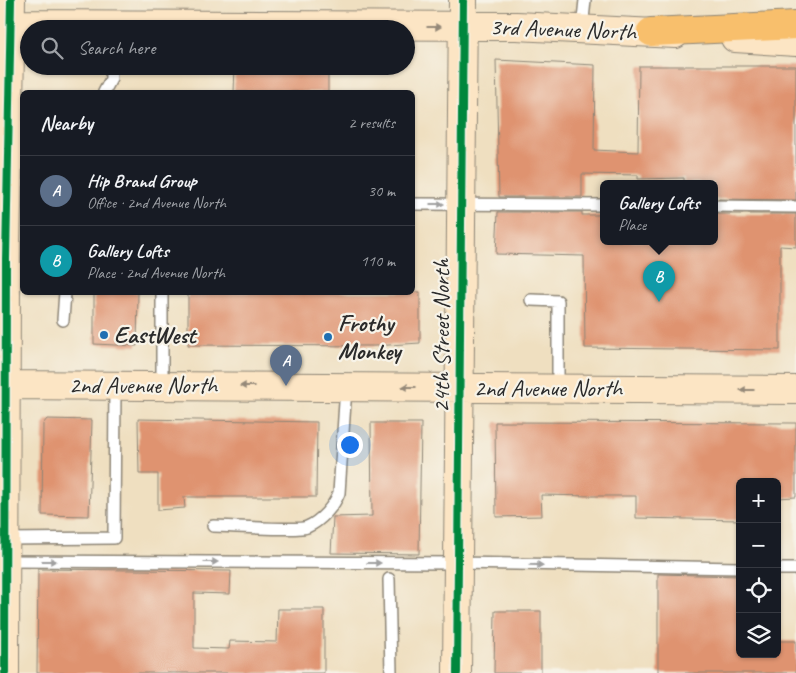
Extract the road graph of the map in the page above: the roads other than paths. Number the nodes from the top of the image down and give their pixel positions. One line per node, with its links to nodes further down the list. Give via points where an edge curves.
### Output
1 (463, 0): 7 (main road, 24th Street North)
2 (585, 0): 8 (lane)
3 (8, 16): 4 (main road, 3rd Avenue North); 13 (main road)
4 (44, 20)
5 (796, 26): 9 (highway)
6 (415, 27): 7 (main road, 3rd Avenue North, one-way to 7)
7 (463, 27): 8 (main road, 3rd Avenue North); 15 (main road, 24th Street North)
8 (582, 29): 9 (main road, 3rd Avenue North)
9 (651, 32): 10 (main road, 3rd Avenue North)
10 (796, 42)
11 (112, 75): 12 (lane)
12 (105, 90)
13 (15, 192): 23 (main road)
14 (415, 204): 15 (lane, one-way to 15)
15 (461, 204): 16 (lane); 27 (main road, 24th Street North)
16 (600, 205)
17 (718, 206): 18 (lane)
18 (796, 207)
19 (65, 295): 22 (lane)
20 (162, 295): 25 (lane)
21 (531, 300): 28 (lane, via 558,301)
22 (63, 320)
23 (4, 385): 24 (main road, 2nd Avenue North); 31 (main road)
24 (115, 385): 25 (main road, 2nd Avenue North); 31 (lane, via 114,538)
25 (162, 385): 26 (main road, 2nd Avenue North, one-way to 25)
26 (346, 387): 27 (main road, 2nd Avenue North, one-way to 26); 30 (lane, via 339,493 336,502 324,515 306,528)
27 (458, 388): 28 (main road, 2nd Avenue North); 32 (main road, 24th Street North)
28 (558, 388): 29 (main road, 2nd Avenue North, one-way to 28)
29 (796, 390)
30 (213, 526)
31 (4, 554): 32 (lane, one-way to 32); 37 (main road)
32 (457, 563): 33 (lane, one-way to 33, via 622,570); 39 (main road, 24th Street North)
33 (736, 568)
34 (781, 569): 35 (lane)
35 (796, 569)
36 (389, 579): 38 (lane)
37 (5, 673)
38 (391, 673)
39 (457, 673)

